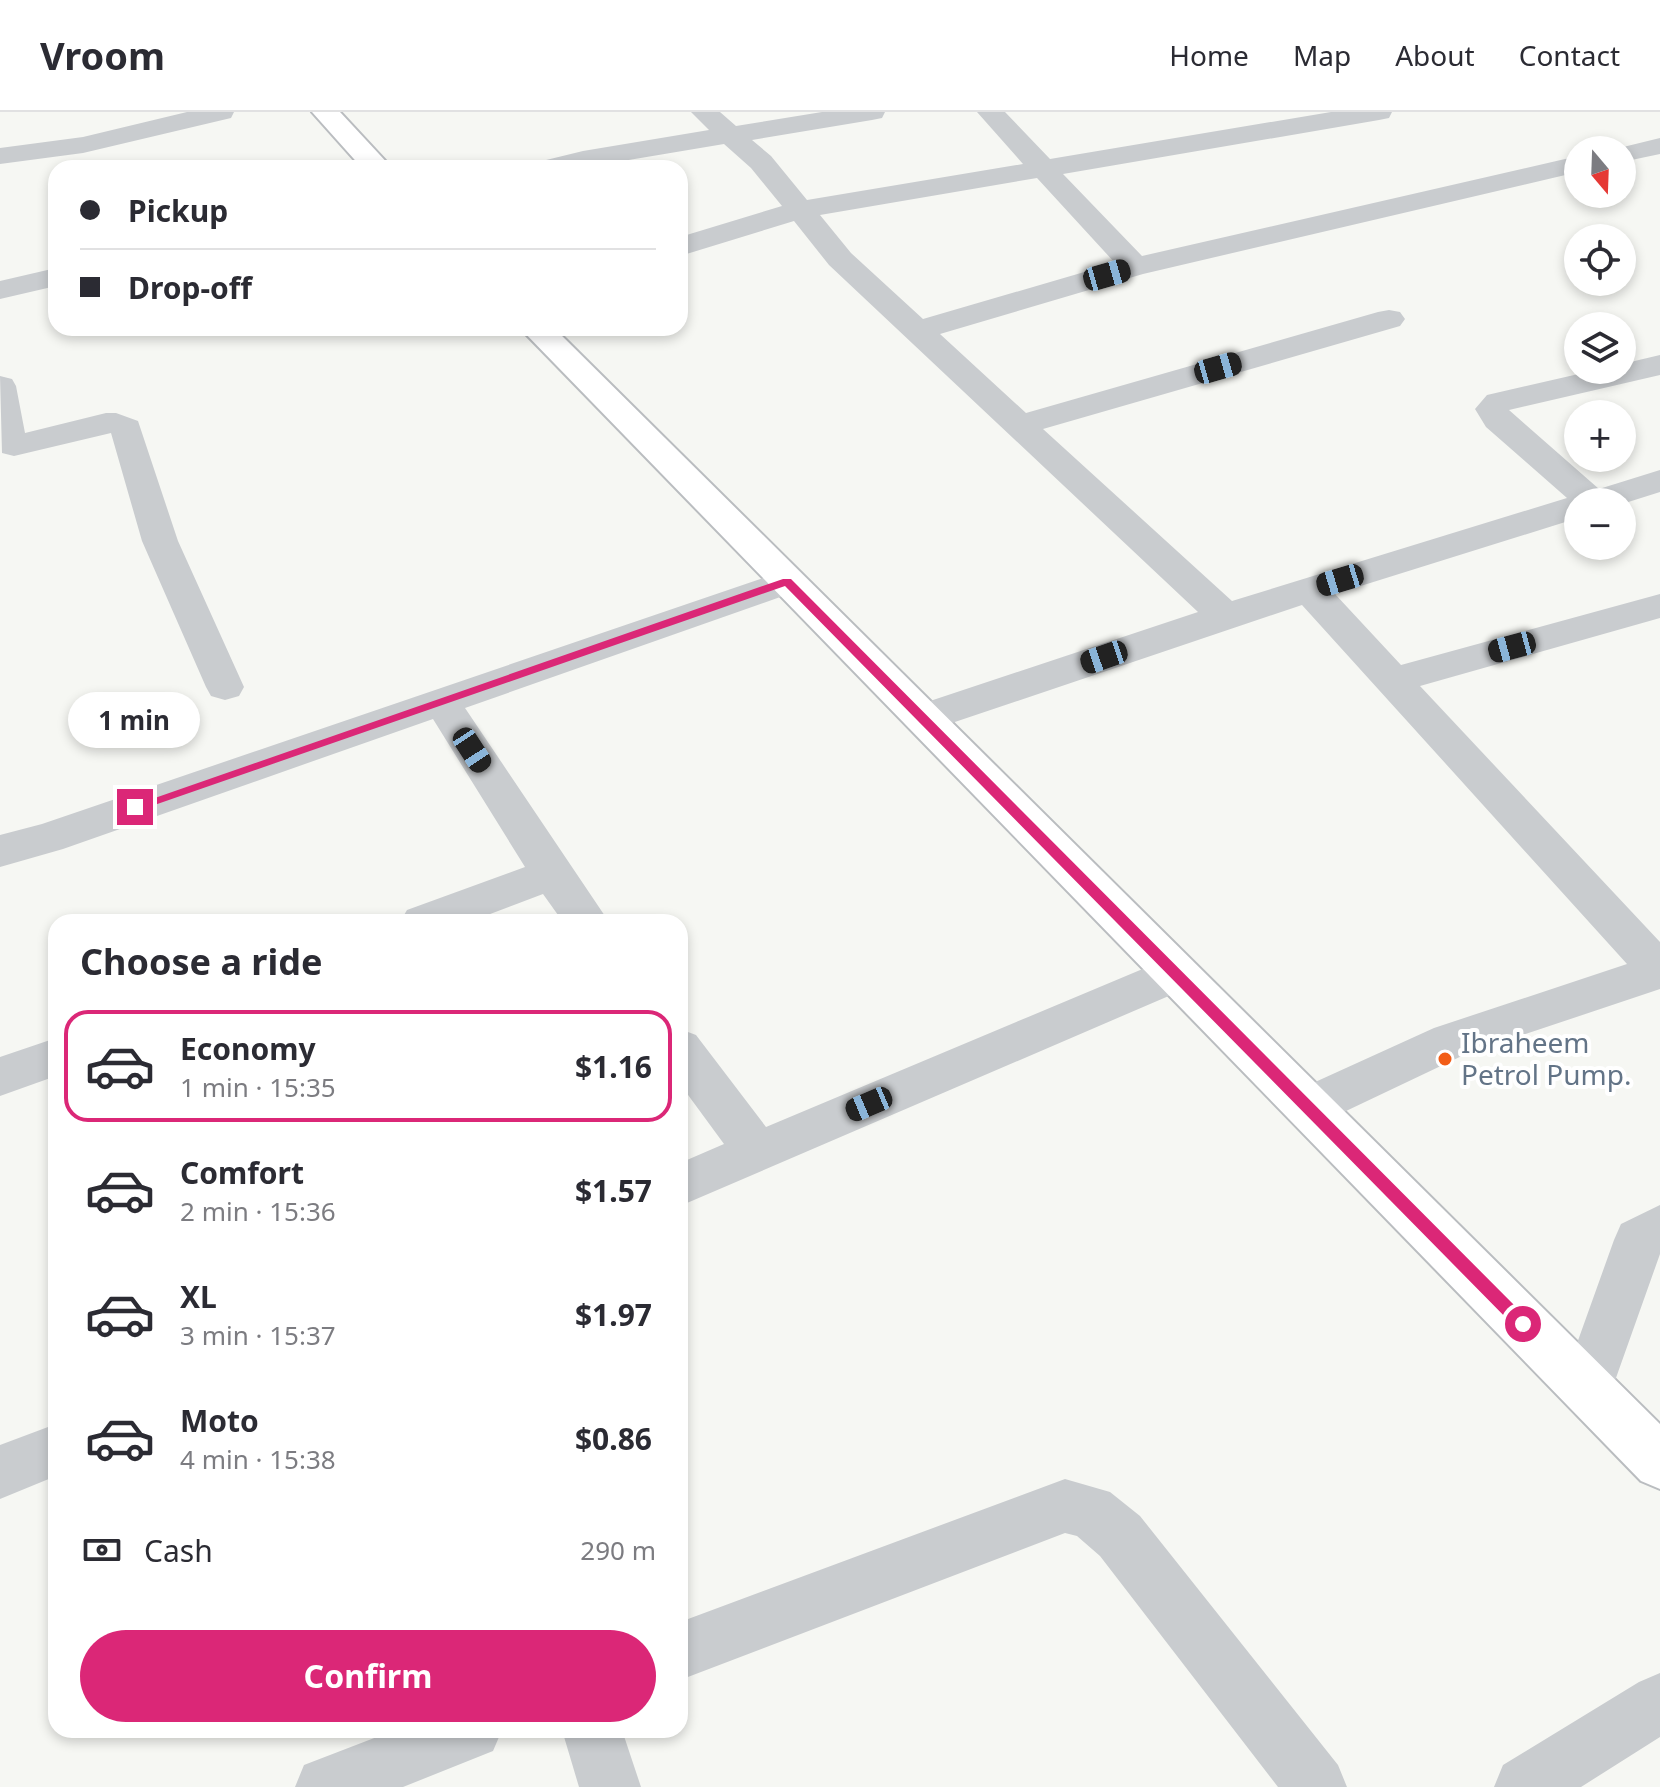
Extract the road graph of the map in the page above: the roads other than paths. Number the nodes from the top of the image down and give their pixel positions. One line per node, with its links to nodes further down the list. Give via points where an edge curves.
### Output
1 (221, 112): 8 (street)
2 (325, 112): 12 (highway)
3 (704, 112): 7 (street)
4 (872, 112): 7 (street)
5 (990, 112): 15 (street)
6 (1379, 112): 15 (street)
7 (729, 134): 13 (street); 16 (street, via 761,162)
8 (82, 146): 11 (street)
9 (1660, 146): 10 (street)
10 (1636, 151)
11 (0, 156)
12 (370, 160)
13 (591, 160)
14 (1564, 167): 18 (street)
15 (1045, 170): 16 (street); 18 (street)
16 (800, 210): 17 (street); 22 (street, via 840,259)
17 (688, 245)
18 (1135, 267): 22 (street)
19 (48, 279): 20 (street)
20 (0, 290)
21 (1389, 319): 26 (street)
22 (917, 331): 26 (street)
23 (544, 336): 31 (highway)
24 (1660, 365): 28 (street, via 1499,402 1492,409)
25 (0, 386): 36 (street, via 14,446 106,423 126,428 160,541)
26 (1019, 425): 34 (street)
27 (1660, 481): 29 (street)
28 (1577, 488)
29 (1636, 489)
30 (1564, 510): 32 (street)
31 (787, 582): 37 (street); 38 (highway)
32 (1310, 590): 34 (street); 35 (street)
33 (1660, 606): 35 (street)
34 (1225, 616): 38 (street)
35 (1393, 680): 43 (street)
36 (225, 687)
37 (441, 701): 39 (street); 40 (street)
38 (923, 718): 44 (highway)
39 (0, 851)
40 (552, 874): 41 (street); 42 (street)
41 (444, 914)
42 (581, 914)
43 (1660, 971): 48 (street, via 1450,1041)
44 (1176, 973): 48 (highway); 49 (street)
45 (688, 1059): 49 (street)
46 (48, 1060): 47 (street)
47 (0, 1077)
48 (1308, 1107): 52 (highway)
49 (757, 1152): 50 (street)
50 (688, 1182)
51 (1660, 1227): 52 (street, via 1639,1240)
52 (1587, 1388): 54 (highway)
53 (48, 1453): 55 (street)
54 (1660, 1462)
55 (0, 1472)
56 (688, 1648): 62 (street, via 1065,1506 1090,1511 1120,1536)
57 (1660, 1703): 63 (street)
58 (452, 1738): 60 (street)
59 (595, 1738): 61 (street)
60 (326, 1787)
61 (610, 1787)
62 (1316, 1787)
63 (1525, 1787)

